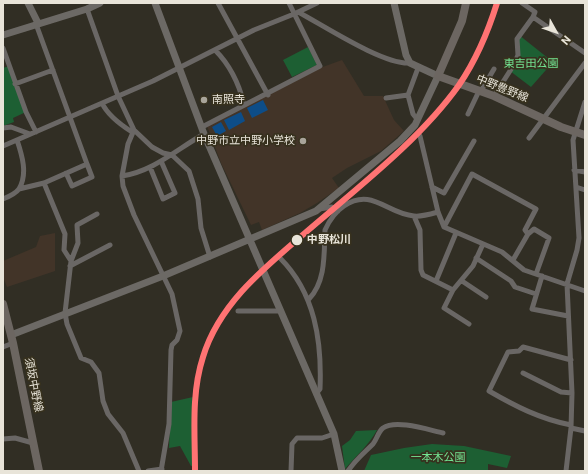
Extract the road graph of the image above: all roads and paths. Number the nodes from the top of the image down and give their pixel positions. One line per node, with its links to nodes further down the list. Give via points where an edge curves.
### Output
1 (28, 3): 13 (street)
2 (100, 3): 10 (street)
3 (155, 3): 21 (street)
4 (218, 3): 15 (street)
5 (289, 3): 11 (street)
6 (317, 3): 11 (street)
7 (394, 3): 19 (street)
8 (466, 3): 25 (main road, via 462,21)
9 (522, 3): 12 (street, via 535,12)
10 (87, 9): 13 (street); 30 (street)
11 (296, 13): 15 (street); 19 (street, via 368,50 403,63); 28 (street, via 320,66)
12 (533, 17): 18 (street); 31 (street, via 517,39 518,55 515,63)
13 (37, 23): 14 (street); 23 (street)
14 (3, 35)
15 (239, 38): 17 (street); 28 (street)
16 (3, 48): 26 (street)
17 (215, 50): 21 (street); 35 (street, via 228,66)
18 (585, 53)
19 (410, 63): 22 (street)
20 (585, 63): 38 (street)
21 (181, 67): 30 (street); 41 (street)
22 (418, 68): 25 (street); 29 (street)
23 (53, 70): 26 (street); 37 (street)
24 (494, 70): 27 (street)
25 (438, 76): 27 (main road, 中野豊野線); 39 (street)
26 (16, 84): 44 (street)
27 (480, 91): 31 (main road, 中野豊野線); 36 (street)
28 (267, 94): 35 (street)
29 (408, 95): 32 (street); 39 (street)
30 (118, 96): 34 (street); 42 (street)
31 (494, 96): 38 (main road, 中野豊野線)
32 (386, 98)
33 (585, 102): 43 (street)
34 (102, 103): 37 (street); 42 (street, via 105,110 122,126)
35 (244, 104): 41 (street)
36 (468, 114)
37 (69, 117): 44 (street); 53 (street)
38 (542, 118): 43 (main road, 中野豊野線); 47 (street)
39 (417, 119): 65 (street, via 415,125 400,141)
40 (3, 128): 44 (street, via 11,127)
41 (203, 130): 51 (street); 73 (street)
42 (133, 131): 51 (street, via 156,150); 58 (street)
43 (575, 132): 45 (main road, 中野豊野線); 55 (street)
44 (33, 133): 48 (street)
45 (585, 135)
46 (420, 136): 60 (street)
47 (528, 138)
48 (17, 140): 50 (street); 62 (street, via 24,160)
49 (474, 141): 60 (street, via 444,194)
50 (3, 146)
51 (172, 155): 52 (street); 76 (street, via 192,175 201,228)
52 (161, 161): 54 (street); 54 (street, via 176,193 163,199)
53 (86, 164): 57 (street); 57 (street, via 92,177 72,186)
54 (150, 167): 58 (street, via 133,175)
55 (574, 170): 56 (street); 61 (street)
56 (585, 172)
57 (66, 173): 59 (street)
58 (122, 176): 82 (street, via 125,195)
59 (44, 183): 62 (street); 80 (street, via 65,234 64,250)
60 (432, 187): 67 (street)
61 (576, 187): 63 (street); 85 (street, via 579,238)
62 (19, 189): 64 (street)
63 (585, 190)
64 (3, 199)
65 (319, 209): 66 (street, via 332,207); 73 (street)
66 (338, 211): 69 (street, via 350,202 365,198); 90 (street, via 328,222 325,230 320,282 317,291)
67 (438, 212): 69 (street); 70 (street)
68 (97, 214): 80 (street, via 77,225 78,244)
69 (414, 216): 83 (street, via 420,230 421,270 423,275)
70 (444, 227): 71 (street); 72 (street, via 472,174 536,209 525,230)
71 (456, 233): 74 (street); 83 (street)
72 (528, 234): 79 (street); 81 (street, via 534,229 549,238)
73 (250, 239): 76 (street); 93 (street)
74 (483, 244): 78 (street); 79 (street)
75 (110, 246): 80 (street)
76 (210, 257): 82 (street)
77 (280, 258): 90 (street, via 296,275)
78 (476, 258): 84 (street); 88 (street, via 511,281 515,287)
79 (513, 260): 81 (street, via 524,270)
80 (70, 263): 94 (street)
81 (539, 275): 85 (street); 88 (street)
82 (163, 276): 94 (street); 109 (street, via 172,294 180,331 178,340 172,345 171,350 169,424)
83 (436, 281): 86 (street)
84 (462, 281): 86 (street); 89 (street)
85 (567, 284): 87 (street); 95 (street)
86 (454, 290): 96 (street, via 444,308)
87 (585, 291)
88 (536, 294): 95 (street, via 532,309)
89 (486, 297)
90 (309, 299): 102 (street, via 313,310 319,356 320,389)
91 (3, 304): 97 (main road, 須坂中野線)
92 (238, 311): 93 (street)
93 (279, 311): 102 (street)
94 (65, 313): 97 (street); 111 (street, via 81,358 91,362 99,373 103,401 108,414 123,433)
95 (568, 316): 99 (street)
96 (469, 324)
97 (12, 339): 98 (street); 108 (main road, 須坂中野線)
98 (3, 347)
99 (571, 360): 101 (street); 103 (street, via 523,347 519,352 508,352 489,391 525,411)
100 (523, 373): 101 (street, via 561,392)
101 (572, 393): 103 (street)
102 (316, 394): 106 (street)
103 (571, 426): 104 (street); 116 (street)
104 (585, 431)
105 (443, 433): 115 (street, via 410,425 386,426)
106 (334, 434): 113 (street, via 322,438 297,438 292,444); 114 (street)
107 (3, 439): 108 (street, via 15,438)
108 (33, 443): 110 (main road, 須坂中野線)
109 (161, 470): 112 (street)
110 (39, 471)
111 (139, 471)
112 (148, 471)
113 (291, 471)
114 (342, 471)
115 (348, 471)
116 (566, 471)

